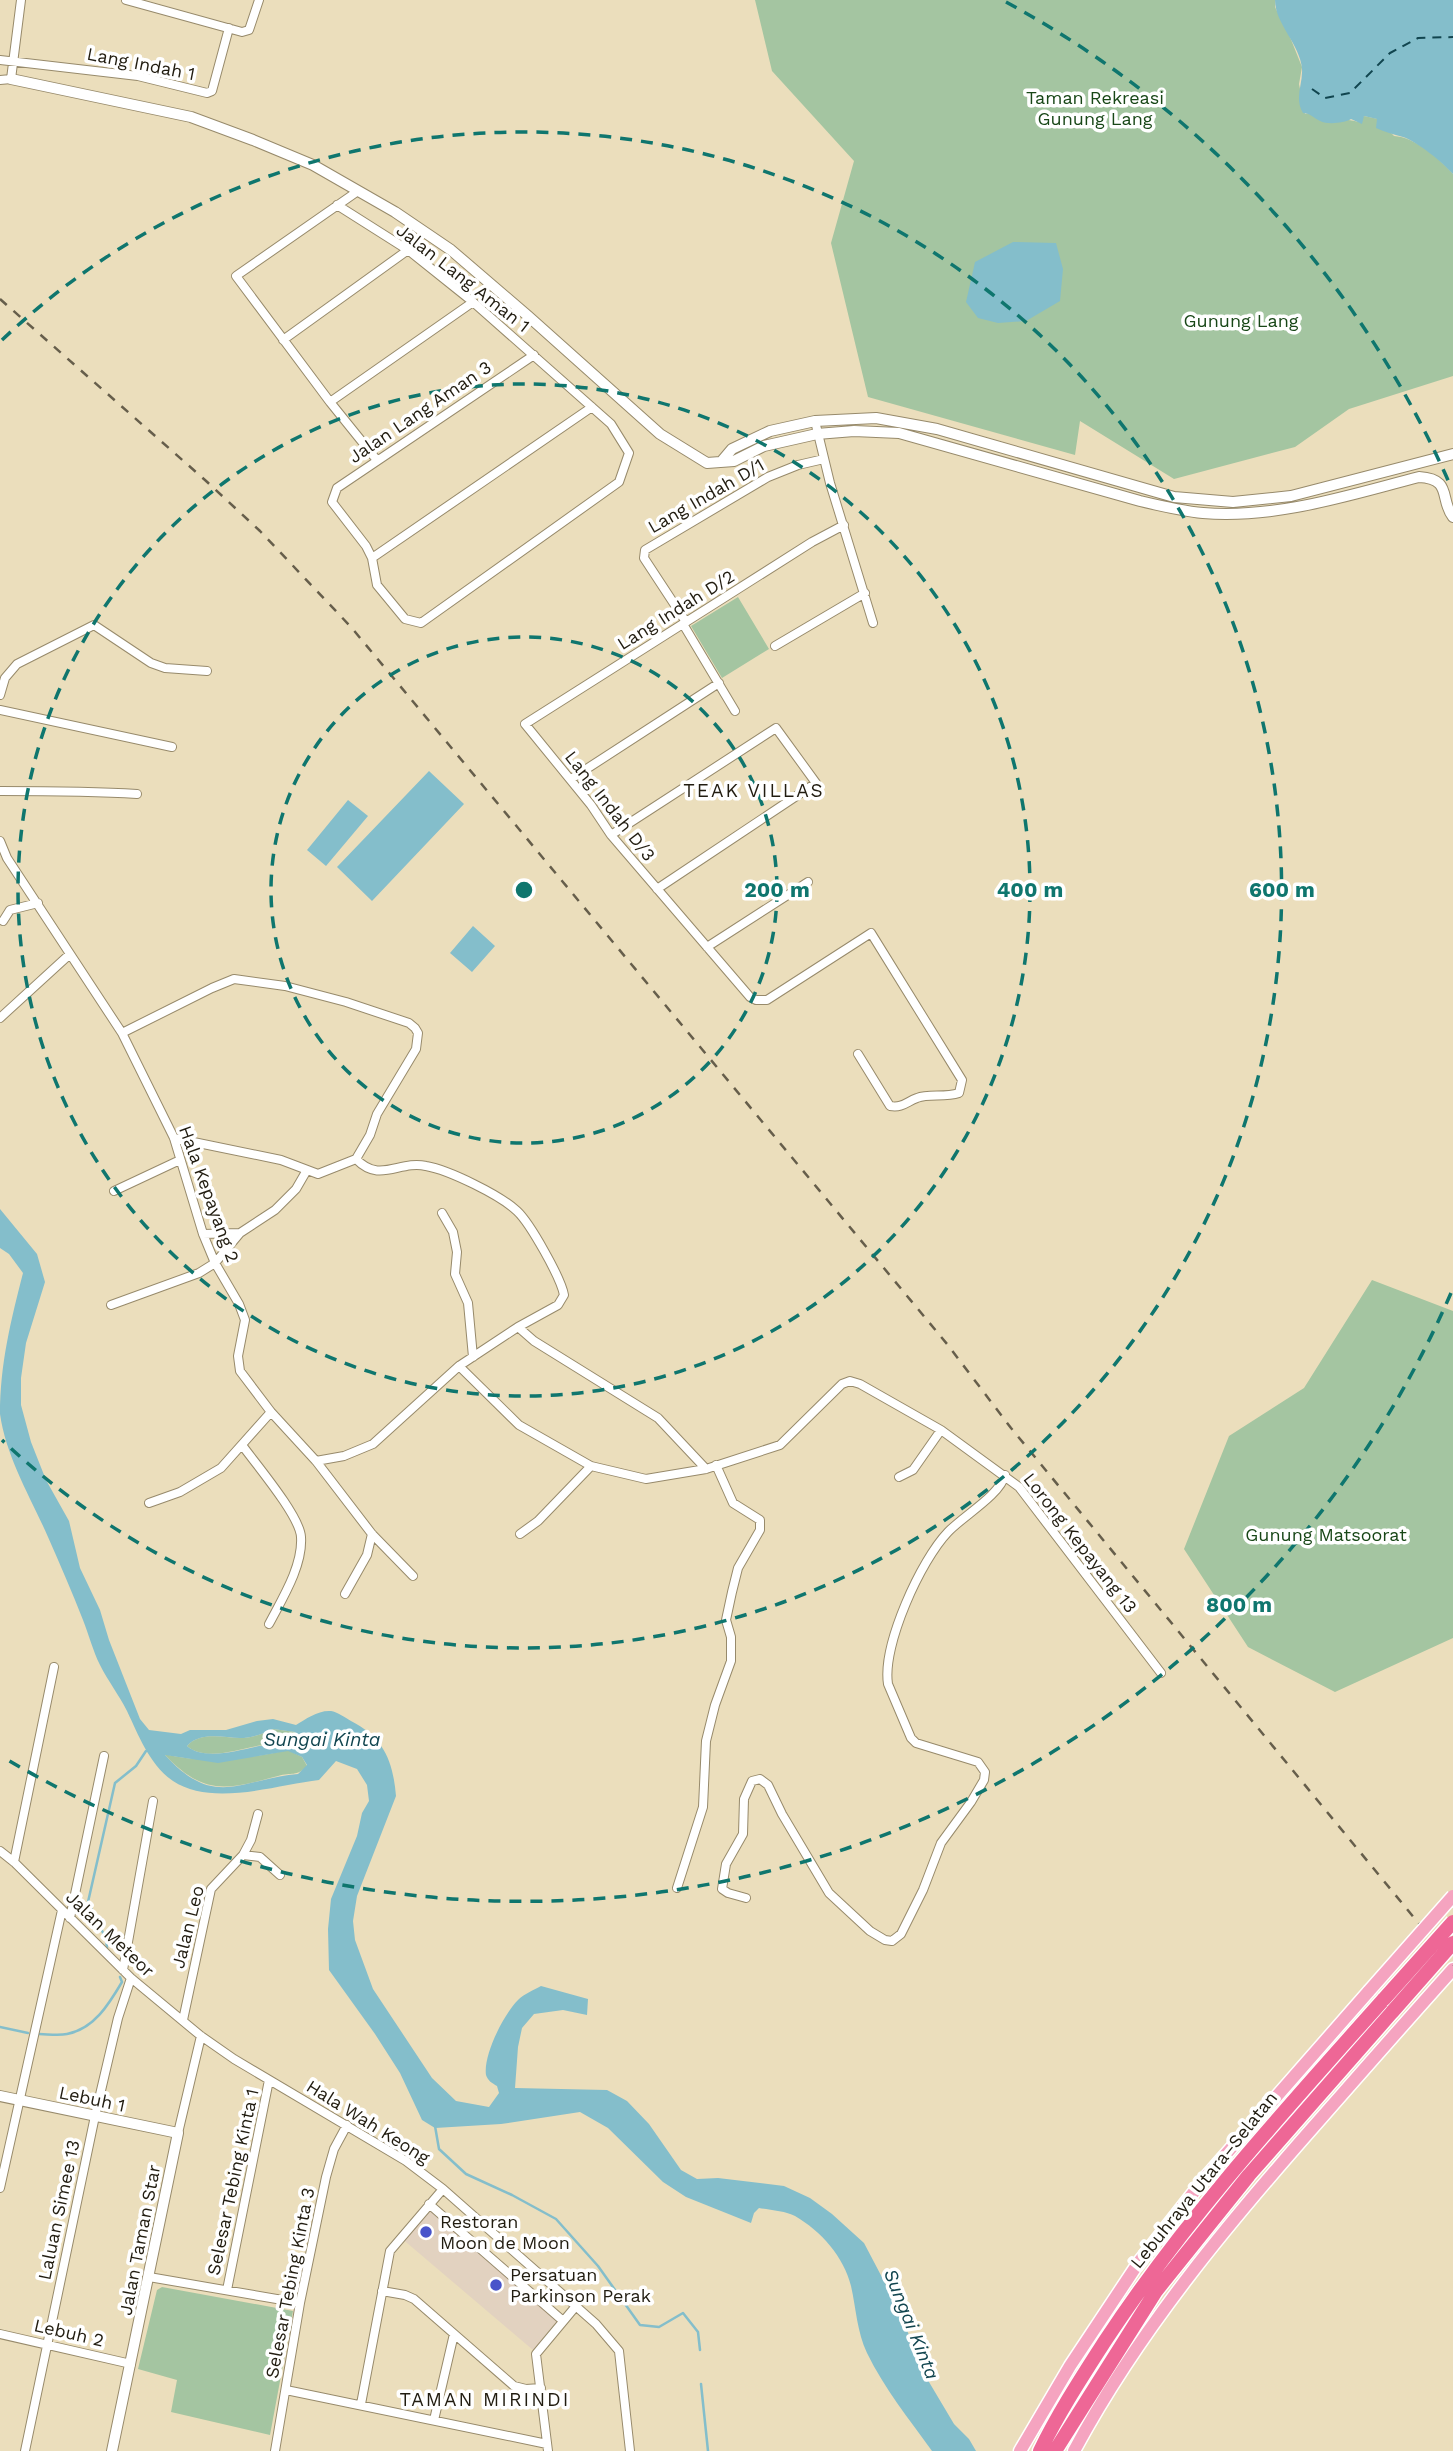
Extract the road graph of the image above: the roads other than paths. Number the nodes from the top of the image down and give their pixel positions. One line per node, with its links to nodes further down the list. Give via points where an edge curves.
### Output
1 (21, 0): 8 (street)
2 (126, 0): 5 (street)
3 (177, 0): 5 (street)
4 (258, 0): 6 (street, via 249,30)
5 (174, 12): 6 (street)
6 (229, 28): 8 (street, Lang Indah 1, via 212,91 207,93 138,76)
7 (0, 60): 8 (street, Lang Indah 1)
8 (13, 61): 9 (street)
9 (6, 80): 10 (street, via 191,117 313,165)
10 (358, 191): 11 (street); 23 (street, via 451,250 660,434 703,462)
11 (337, 205): 12 (street, Jalan Lang Aman 1); 14 (street, via 236,276)
12 (408, 250): 13 (street, Jalan Lang Aman 1); 14 (street)
13 (473, 302): 15 (street, Jalan Lang Aman 1); 16 (street)
14 (283, 340): 16 (street)
15 (534, 355): 17 (street, Jalan Lang Aman 1); 22 (street, Jalan Lang Aman 3)
16 (330, 402): 22 (street)
17 (592, 407): 26 (street); 26 (street, Jalan Lang Aman 1, via 611,424 629,453 619,482 421,623 404,620 377,585)
18 (815, 421): 19 (street); 20 (street, via 901,421 1174,497 1201,500 1291,496); 23 (street, via 757,436 732,449)
19 (817, 433): 21 (street); 23 (street); 24 (street, via 899,433 1140,501 1205,513 1287,509 1419,477 1442,486)
20 (1453, 454)
21 (824, 458): 25 (street); 28 (street, Lang Indah D/1, via 768,477 645,550 644,558)
22 (376, 459): 26 (street, Jalan Lang Aman 3, via 337,488 332,502)
23 (721, 462)
24 (1453, 517)
25 (844, 525): 27 (street); 28 (street, Lang Indah D/2)
26 (372, 558)
27 (865, 593): 29 (street); 30 (street)
28 (684, 623): 32 (street); 36 (street, Lang Indah D/2)
29 (873, 623)
30 (775, 646)
31 (207, 671): 33 (street, via 151,663 94,625 17,664 5,678)
32 (719, 683): 35 (street); 38 (street)
33 (0, 695)
34 (0, 710): 37 (street)
35 (735, 711)
36 (525, 724): 38 (street, Lang Indah D/3)
37 (172, 747)
38 (570, 779): 41 (street, Lang Indah D/3)
39 (0, 791): 40 (street)
40 (137, 794)
41 (611, 835): 45 (street, Lang Indah D/3); 45 (street, via 776,729 816,783)
42 (0, 842): 43 (street, Hala Kepayang 2)
43 (4, 859): 46 (street, Hala Kepayang 2)
44 (808, 882): 48 (street)
45 (657, 889): 48 (street, Lang Indah D/3)
46 (38, 903): 47 (street, via 10,910); 49 (street, Hala Kepayang 2)
47 (3, 921)
48 (707, 947): 52 (street, Lang Indah D/3, via 750,997 767,1000 871,933 962,1080 959,1093 916,1098 900,1107 890,1105)
49 (69, 954): 50 (street); 51 (street, Hala Kepayang 2)
50 (0, 1018)
51 (122, 1033): 53 (street, Hala Kepayang 2); 54 (street, via 234,979 285,986 408,1023 418,1033 416,1049)
52 (858, 1054)
53 (174, 1139): 55 (street, Hala Kepayang 2); 56 (street, via 281,1160)
54 (356, 1159): 56 (street, via 318,1174); 63 (street, via 380,1172 411,1164 427,1166 463,1179 520,1213 564,1295 558,1305)
55 (180, 1160): 57 (street); 60 (street, Hala Kepayang 2)
56 (307, 1170): 59 (street, via 275,1210)
57 (114, 1191)
58 (442, 1213): 64 (street, via 453,1232 455,1274 468,1303)
59 (240, 1233): 60 (street); 61 (street)
60 (203, 1234): 61 (street, Hala Kepayang 2)
61 (215, 1264): 62 (street); 66 (street, Hala Kepayang 2, via 245,1320 240,1371)
62 (111, 1305)
63 (518, 1327): 64 (street); 72 (street, via 659,1418)
64 (473, 1357): 65 (street)
65 (459, 1366): 69 (street, via 373,1444); 71 (street, Lorong Kepayang 13, via 519,1425)
66 (271, 1412): 68 (street); 69 (street, Hala Kepayang 2)
67 (941, 1430): 70 (street, Lorong Kepayang 13, via 850,1381 780,1445); 73 (street, Lorong Kepayang 13); 74 (street, via 913,1470)
68 (242, 1445): 75 (street, via 221,1468 180,1492); 80 (street, via 291,1512 302,1535 298,1562)
69 (316, 1461): 76 (street, Hala Kepayang 2)
70 (716, 1465): 72 (street, Lorong Kepayang 13); 90 (street, via 733,1503 760,1520 760,1530 738,1568 732,1592 726,1620 732,1637 731,1661 706,1741 703,1807)
71 (591, 1466): 72 (street, Lorong Kepayang 13, via 646,1479); 77 (street)
72 (706, 1469)
73 (1005, 1475): 82 (street, Lorong Kepayang 13, via 1019,1487); 92 (street, via 1000,1487 948,1532 927,1560 892,1647 888,1684 911,1738 978,1762 985,1772 975,1797 941,1843 901,1934 892,1941 879,1938 835,1900 768,1785 760,1779 752,1781 745,1793 743,1834 726,1864 722,1889)
74 (899, 1477)
75 (149, 1503)
76 (372, 1534): 78 (street, Hala Kepayang 2); 79 (street, via 367,1555)
77 (520, 1534)
78 (414, 1576)
79 (345, 1594)
80 (269, 1624)
81 (54, 1667): 88 (street)
82 (1161, 1673)
83 (104, 1756): 94 (street)
84 (153, 1801): 98 (street)
85 (258, 1814): 87 (street)
86 (0, 1851): 88 (street, Jalan Meteor)
87 (243, 1855): 89 (street, via 260,1857); 101 (street, Jalan Leo, via 211,1889)
88 (15, 1862): 93 (street, Jalan Meteor)
89 (280, 1875)
90 (677, 1888)
91 (1453, 1896): 127 (main road, bridge, via 1205,2178 1139,2262)
92 (746, 1898)
93 (62, 1910): 94 (street, Jalan Meteor); 105 (street)
94 (70, 1918): 98 (street, Jalan Meteor)
95 (1453, 1922): 100 (highway, Lebuhraya Utara–Selatan, bridge)
96 (1453, 1943): 100 (highway, Lebuhraya Utara–Selatan, bridge)
97 (1453, 1969): 134 (main road, via 1221,2234 1145,2336)
98 (123, 1970): 99 (street, Jalan Meteor)
99 (131, 1979): 101 (street, Jalan Meteor); 106 (street, Laluan Simee 13)
100 (1389, 2005): 132 (highway, Lebuhraya Utara–Selatan, via 1235,2166 1139,2290 1060,2411); 133 (highway, Lebuhraya Utara–Selatan, via 1156,2291)
101 (183, 2020): 102 (street, Jalan Meteor)
102 (201, 2036): 103 (street, Hala Wah Keong); 108 (street, Jalan Taman Star)
103 (270, 2080): 107 (street, Hala Wah Keong); 113 (street, Selesar Tebing Kinta 1)
104 (0, 2096): 105 (street, Lebuh 1)
105 (18, 2100): 106 (street, Lebuh 1); 109 (street)
106 (95, 2116): 108 (street, Lebuh 1); 120 (street, Laluan Simee 13)
107 (347, 2125): 110 (street, Hala Wah Keong); 115 (street, Selesar Tebing Kinta 3, via 334,2149)
108 (178, 2133): 112 (street, Jalan Taman Star)
109 (0, 2188)
110 (443, 2189): 111 (street); 116 (street, Hala Wah Keong)
111 (429, 2204): 114 (street, via 391,2249); 117 (street)
112 (149, 2277): 113 (street); 121 (street, Jalan Taman Star)
113 (227, 2290): 115 (street)
114 (382, 2291): 119 (street, via 410,2297); 124 (street)
115 (300, 2303): 123 (street, Selesar Tebing Kinta 3)
116 (576, 2306): 117 (street); 131 (street, Hala Wah Keong, via 619,2351)
117 (562, 2320): 122 (street, via 536,2354)
118 (0, 2334): 120 (street, Lebuh 2)
119 (454, 2334): 122 (street, via 514,2386); 125 (street)
120 (46, 2344): 121 (street, Lebuh 2); 128 (street, Laluan Simee 13)
121 (131, 2364): 129 (street, Jalan Taman Star)
122 (541, 2388): 126 (street)
123 (286, 2390): 124 (street); 130 (street, Selesar Tebing Kinta 3)
124 (360, 2404): 125 (street)
125 (434, 2420): 126 (street)
126 (548, 2448)
127 (1021, 2449)
128 (25, 2451)
129 (112, 2451)
130 (275, 2451)
131 (630, 2451)
132 (1040, 2451)
133 (1055, 2451)
134 (1074, 2451)

